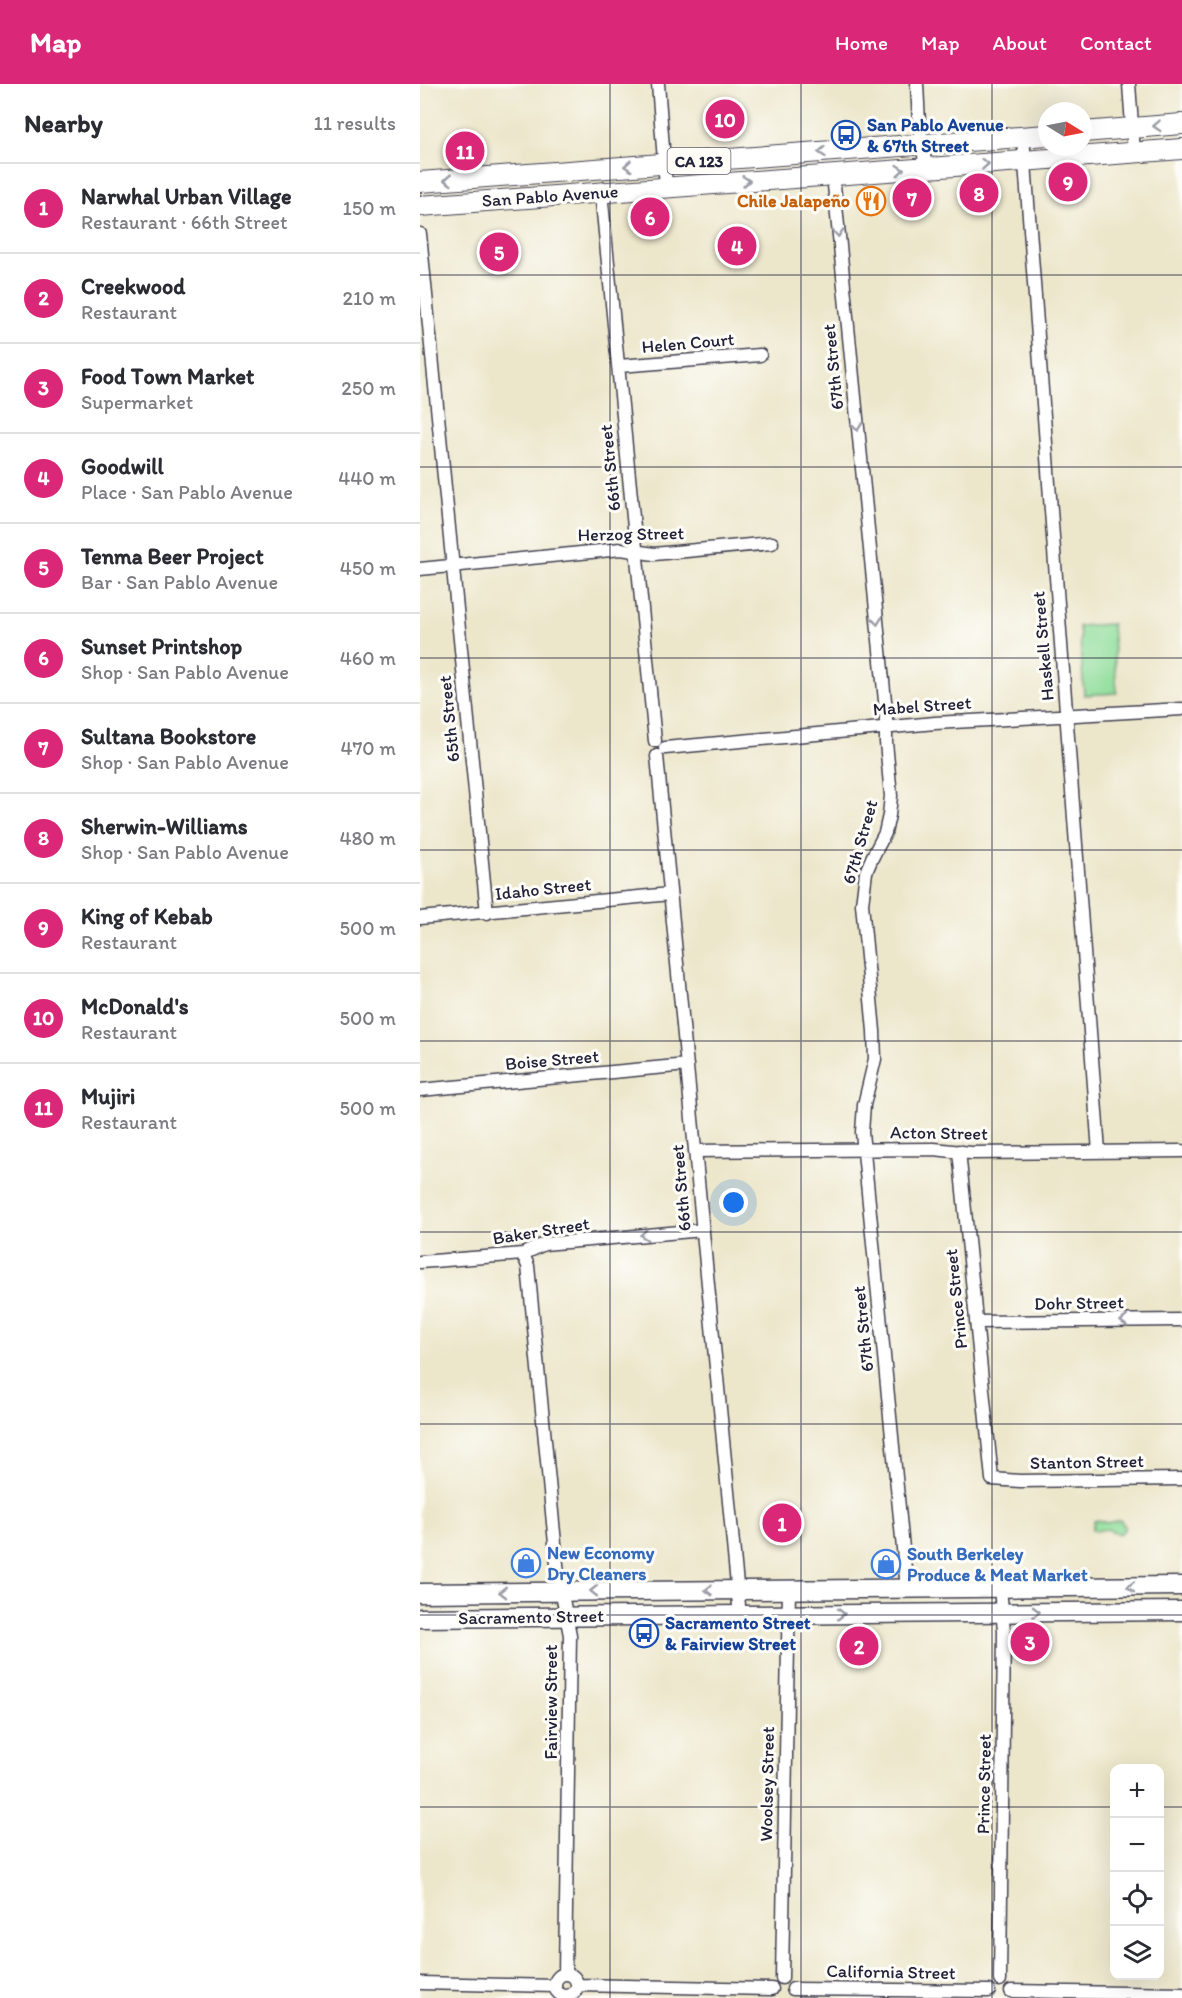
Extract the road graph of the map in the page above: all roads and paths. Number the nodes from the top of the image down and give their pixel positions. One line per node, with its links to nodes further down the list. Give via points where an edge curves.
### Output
1 (657, 84): 13 (street)
2 (917, 84): 9 (street)
3 (1129, 84): 5 (street)
4 (1182, 124): 5 (main road, one-way to 5)
5 (1132, 128): 6 (main road); 11 (street)
6 (1092, 131)
7 (1038, 135): 8 (main road, San Pablo Avenue / CA 123)
8 (1023, 136): 9 (main road, San Pablo Avenue / CA 123); 12 (street, Haskell Street)
9 (922, 144): 13 (main road, San Pablo Avenue / CA 123, one-way to 13); 14 (street)
10 (1182, 149): 11 (main road, San Pablo Avenue / CA 123)
11 (1134, 153): 12 (main road, San Pablo Avenue / CA 123)
12 (1025, 161): 14 (main road, San Pablo Avenue / CA 123, one-way to 12); 28 (street, Haskell Street)
13 (664, 164): 16 (main road, San Pablo Avenue / CA 123, one-way to 16); 17 (street)
14 (926, 168): 15 (main road, San Pablo Avenue / CA 123, one-way to 14)
15 (833, 175): 17 (main road, San Pablo Avenue / CA 123, one-way to 15); 29 (street, 67th Street, one-way to 29)
16 (420, 182)
17 (666, 186): 18 (main road, San Pablo Avenue / CA 123)
18 (601, 192): 19 (main road, San Pablo Avenue / CA 123); 22 (street, 66th Street)
19 (420, 206)
20 (420, 234): 25 (street, 65th Street)
21 (760, 355): 22 (street, Helen Court)
22 (618, 366): 24 (street, 66th Street)
23 (772, 543): 24 (street, Herzog Street, via 654,554)
24 (637, 552): 25 (street, Herzog Street, via 621,549); 30 (street, 66th Street)
25 (453, 565): 26 (street, Herzog Street); 32 (street, 65th Street)
26 (420, 569)
27 (1182, 709): 28 (street, Mabel Street)
28 (1067, 714): 29 (street, Mabel Street); 40 (street, Haskell Street)
29 (885, 727): 30 (street, Mabel Street); 36 (street, 67th Street, via 889,815 885,833 866,872 862,904 875,1059 861,1122)
30 (659, 748): 31 (street, 66th Street)
31 (670, 894): 32 (street, Idaho Street); 34 (street, 66th Street)
32 (487, 913): 33 (street, Idaho Street)
33 (420, 918)
34 (687, 1065): 35 (street, Boise Street); 37 (street, 66th Street)
35 (420, 1090)
36 (863, 1150): 37 (street, Acton Street); 38 (street, Acton Street); 50 (street, 67th Street)
37 (695, 1151): 41 (street, 66th Street)
38 (959, 1151): 40 (street, Acton Street); 45 (street, Prince Street)
39 (1182, 1151): 40 (street, Acton Street)
40 (1099, 1152)
41 (703, 1230): 42 (street, Baker Street, one-way to 42, via 544,1244); 51 (street, 66th Street)
42 (523, 1254): 43 (street, Baker Street); 53 (street, Fairview Street, via 528,1266)
43 (420, 1262)
44 (1182, 1320): 45 (street, Dohr Street, one-way to 45)
45 (976, 1322): 46 (street, Prince Street)
46 (992, 1479): 47 (street, Stanton Street)
47 (1182, 1479)
48 (1182, 1586): 49 (street, Sacramento Street, one-way to 49)
49 (1000, 1588): 50 (street, Sacramento Street); 56 (street, Prince Street)
50 (907, 1589): 52 (street, Sacramento Street)
51 (738, 1590): 52 (street, Sacramento Street); 53 (street, Sacramento Street, one-way to 53); 58 (street, 66th Street)
52 (789, 1590): 57 (street, Woolsey Street)
53 (561, 1592): 54 (street, Sacramento Street, one-way to 54); 59 (street, Fairview Street)
54 (420, 1593)
55 (1182, 1611): 56 (street, Sacramento Street, one-way to 55)
56 (1002, 1613): 57 (street, Sacramento Street, one-way to 56); 63 (street, Prince Street)
57 (789, 1615): 58 (street, Sacramento Street); 62 (street, Woolsey Street)
58 (740, 1616): 59 (street, Sacramento Street)
59 (566, 1617): 60 (street, Sacramento Street); 61 (street, Fairview Street, via 570,1635)
60 (420, 1618)
61 (566, 1974): 65 (street, via 556,1979); 66 (street, via 575,1978)
62 (782, 1978): 67 (street, via 774,1983); 68 (street, via 788,1980)
63 (1000, 1980): 70 (street, via 991,1985); 71 (street, via 1007,1983)
64 (420, 1983): 65 (street)
65 (555, 1986): 72 (street)
66 (577, 1986): 67 (street); 72 (street)
67 (775, 1993)
68 (789, 1994): 70 (street, California Street)
69 (1182, 1994): 71 (street)
70 (990, 1995)
71 (1010, 1995)
72 (565, 1997)

